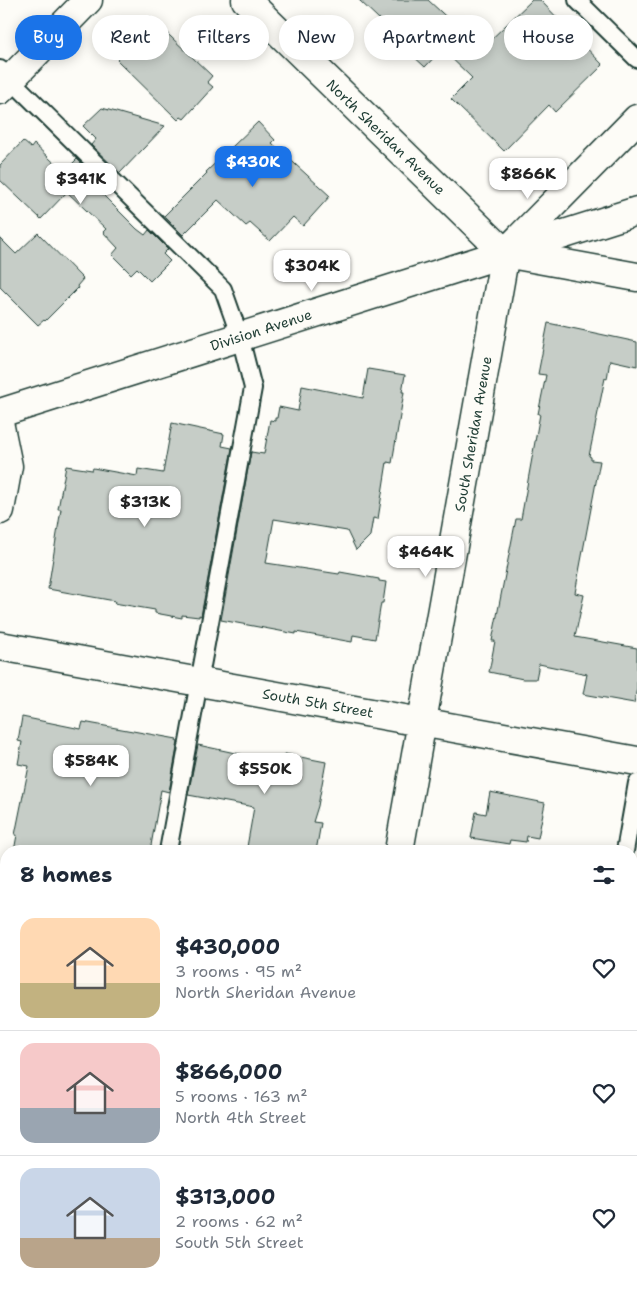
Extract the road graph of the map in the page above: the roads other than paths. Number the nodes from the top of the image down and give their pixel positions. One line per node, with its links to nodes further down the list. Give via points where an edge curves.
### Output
1 (88, 0): 5 (street)
2 (246, 0): 8 (street, North Sheridan Avenue)
3 (577, 0): 4 (lane)
4 (637, 59)
5 (3, 79): 10 (lane, via 223,289)
6 (637, 119): 8 (street)
7 (637, 212): 8 (street, Division Avenue)
8 (505, 253): 9 (street); 10 (street, Division Avenue); 16 (street, South Sheridan Avenue)
9 (637, 277)
10 (240, 337): 11 (street, Division Avenue); 15 (lane, via 254,388)
11 (0, 413)
12 (0, 427): 13 (street, via 8,466)
13 (0, 510)
14 (0, 646): 15 (street, South 5th Street)
15 (200, 682): 16 (street, South 5th Street); 19 (lane)
16 (422, 722): 17 (street, South 5th Street); 20 (street, South Sheridan Avenue)
17 (637, 761)
18 (637, 783): 21 (lane)
19 (169, 845)
20 (400, 845)
21 (625, 845)

